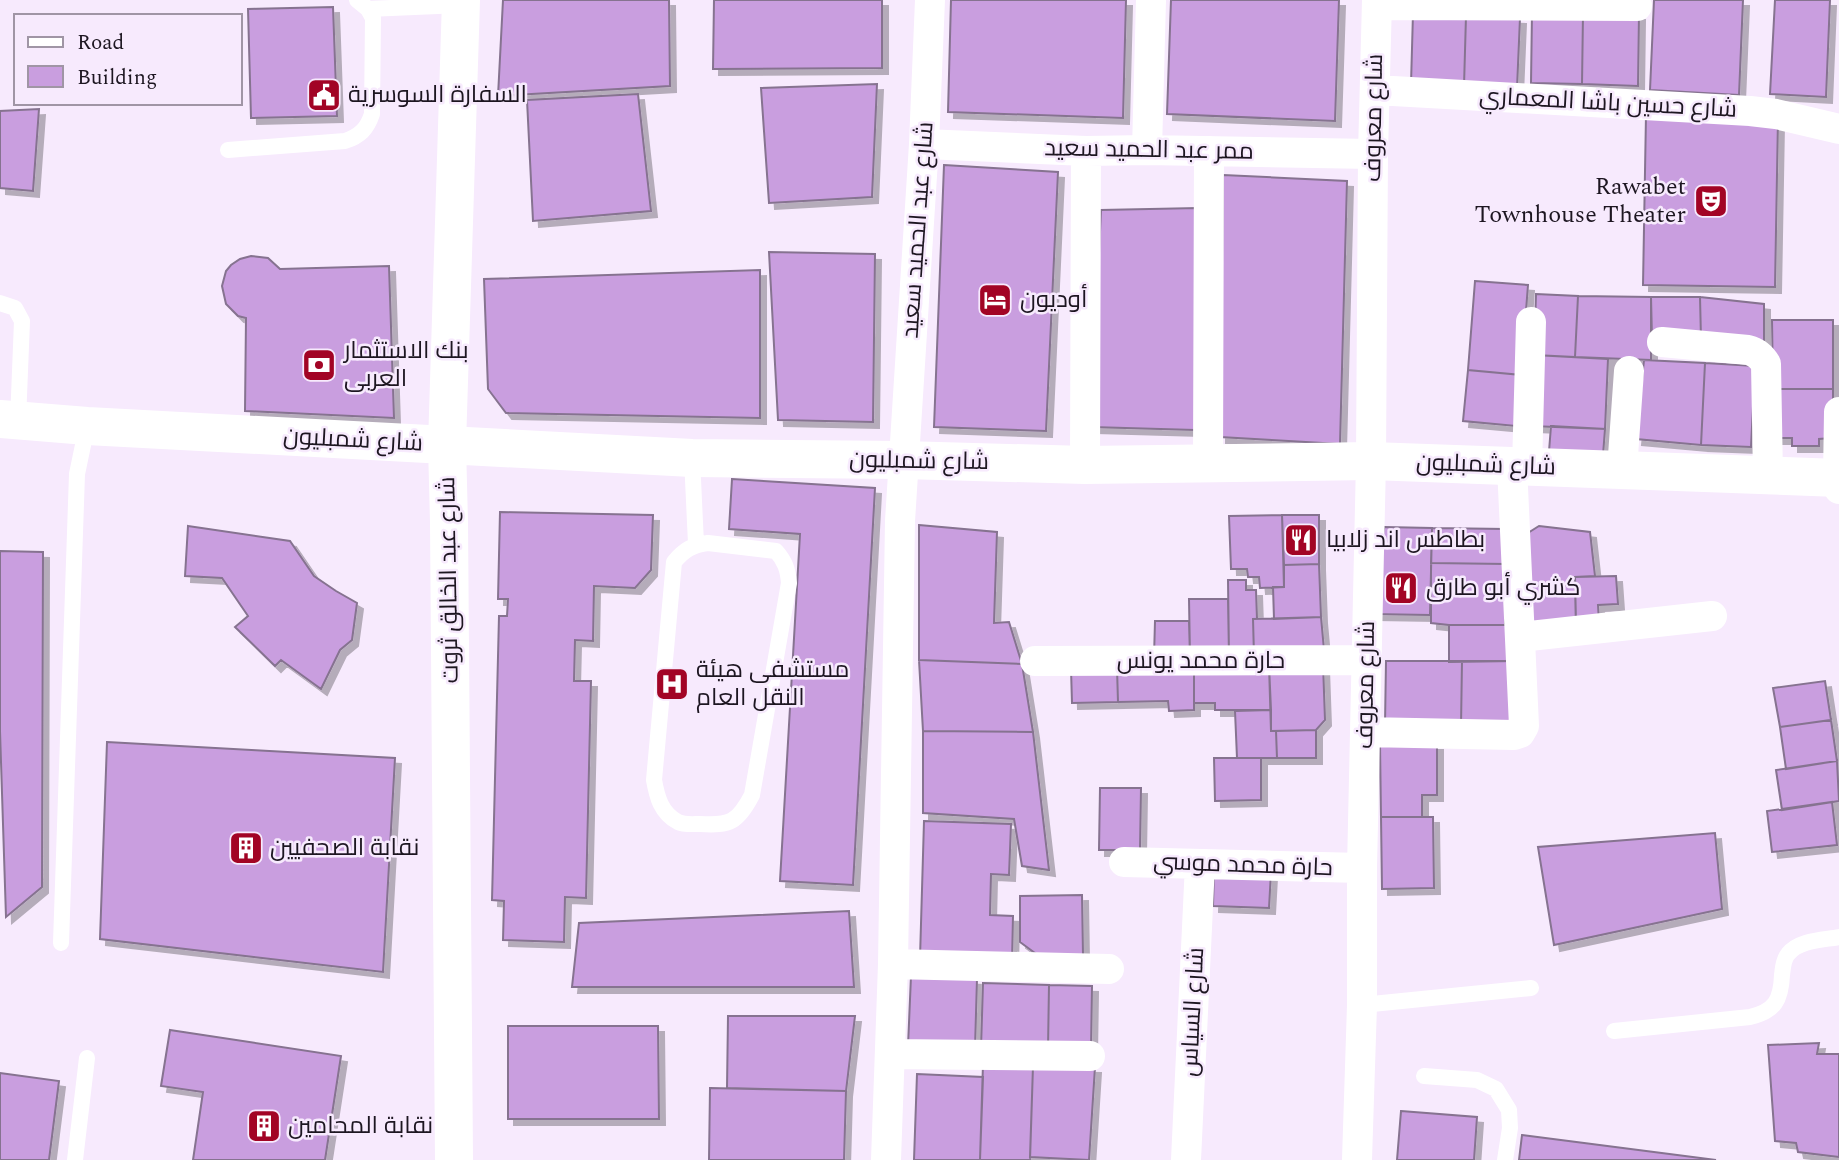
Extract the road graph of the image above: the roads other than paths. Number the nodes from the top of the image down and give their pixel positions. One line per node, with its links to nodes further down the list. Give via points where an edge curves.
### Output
1 (930, 0): 9 (street, شارع عبد الحميد سعيد)
2 (1152, 0): 11 (street)
3 (1377, 2): 6 (street); 7 (street, شارع معروف)
4 (461, 3): 5 (lane); 22 (street, شارع عبد الخالق ثروت)
5 (362, 5): 10 (lane, via 373,18 372,114 367,127 345,141)
6 (1637, 6)
7 (1375, 90): 8 (street, شارع حسين باشا المعماري, via 1750,111); 14 (street, شارع معروف)
8 (1839, 129)
9 (924, 144): 12 (street, ممر عبد الحميد سعيد); 24 (street, شارع عبد الحميد سعيد)
10 (228, 150)
11 (1147, 150): 12 (street, ممر عبد الحميد سعيد); 13 (street, ممر عبد الحميد سعيد)
12 (1086, 151): 27 (street)
13 (1209, 151): 14 (street, ممر عبد الحميد سعيد); 26 (street)
14 (1373, 154): 25 (street, شارع معروف)
15 (0, 303): 20 (lane, via 15,308 22,321)
16 (1531, 322): 28 (street)
17 (1662, 342): 30 (street, via 1748,349 1764,361)
18 (1629, 371): 29 (street)
19 (1839, 412): 31 (street)
20 (9, 420): 21 (street, شارع شمبليون)
21 (87, 426): 22 (street, شارع شمبليون); 42 (lane, via 77,474)
22 (447, 445): 23 (street, شارع شمبليون); 53 (street, شارع عبد الخالق ثروت)
23 (692, 458): 24 (street, شارع شمبليون); 32 (lane)
24 (903, 460): 27 (street, شارع شمبليون); 43 (street, شارع عبد الحميد سعيد)
25 (1371, 461): 26 (street, شارع شمبليون); 28 (street, شارع شمبليون); 35 (street, شارع معروف)
26 (1208, 463): 27 (street, شارع شمبليون)
27 (1085, 465)
28 (1519, 467): 29 (street, شارع شمبليون); 34 (street)
29 (1622, 470): 30 (street, شارع شمبليون)
30 (1768, 476): 31 (street, شارع شمبليون)
31 (1839, 482)
32 (696, 544): 32 (lane, via 776,551 788,571 752,795 735,819 721,825 679,823 665,812 654,780 674,562)
33 (1712, 616): 34 (street)
34 (1520, 637): 37 (street, via 1524,726 1520,733)
35 (1367, 660): 36 (street, حارة محمد يونس); 37 (street, شارع معروف)
36 (1035, 661)
37 (1365, 732): 40 (street, شارع معروف)
38 (1124, 862): 39 (street, حارة محمد موسي)
39 (1200, 864): 40 (street, حارة محمد موسي); 55 (street, شارع السياس)
40 (1362, 869): 46 (street, شارع معروف)
41 (1839, 937): 47 (lane, via 1809,942 1788,953 1776,1004 1765,1014)
42 (61, 943)
43 (893, 964): 44 (street); 48 (street, شارع عبد الحميد سعيد)
44 (1109, 969)
45 (1531, 988): 46 (lane)
46 (1362, 1005): 56 (street, شارع معروف)
47 (1614, 1031)
48 (890, 1054): 49 (street); 54 (street, شارع عبد الحميد سعيد)
49 (1090, 1056)
50 (87, 1058): 52 (lane)
51 (1424, 1076): 57 (lane, via 1477,1080 1496,1089 1509,1110)
52 (75, 1160)
53 (454, 1160)
54 (886, 1160)
55 (1186, 1160)
56 (1357, 1160)
57 (1505, 1160)

